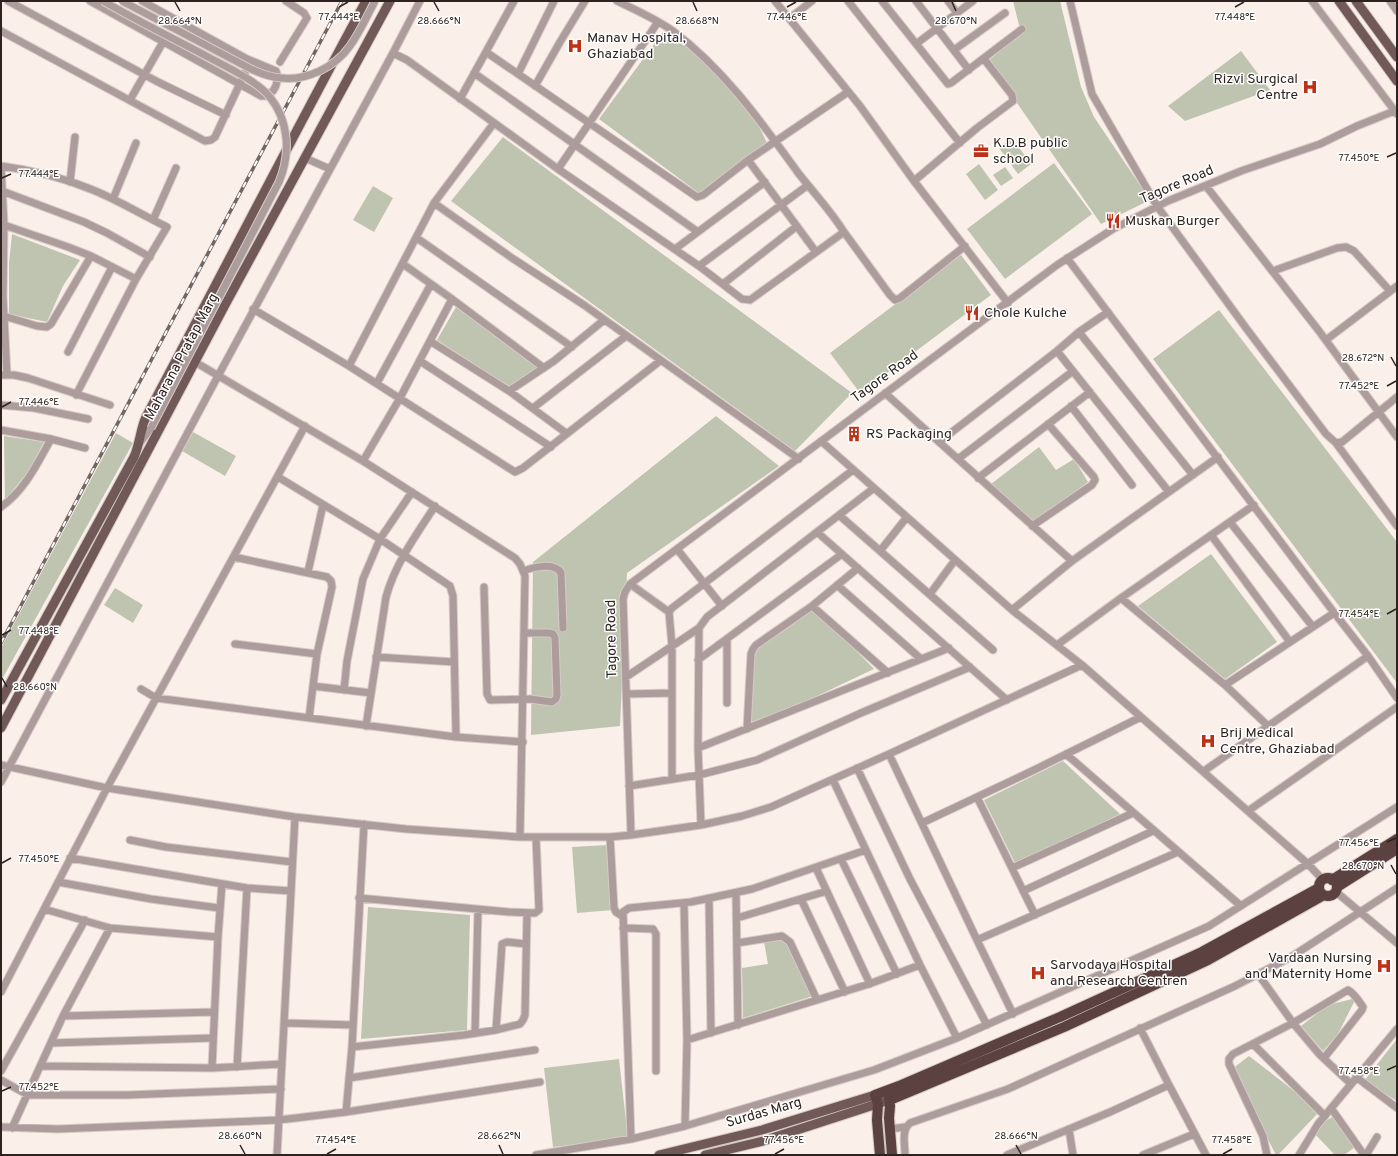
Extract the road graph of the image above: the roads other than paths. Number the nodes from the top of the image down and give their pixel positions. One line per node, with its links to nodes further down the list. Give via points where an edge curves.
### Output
1 (8, 1): 47 (street)
2 (90, 1): 35 (street)
3 (103, 1): 145 (street, bridge, via 259,87 278,108 285,133 286,158 279,182 151,428)
4 (122, 1): 8 (street, bridge, via 249,68 282,78 317,72 340,58 358,35)
5 (142, 1): 42 (street)
6 (286, 1): 43 (street, via 307,18)
7 (366, 1): 67 (main road, Maharana Pratap Marg)
8 (376, 1)
9 (390, 1): 63 (main road, Maharana Pratap Marg)
10 (420, 1): 39 (street)
11 (514, 1): 38 (street)
12 (554, 1): 46 (street)
13 (585, 1): 50 (street)
14 (617, 1): 31 (street)
15 (776, 1): 30 (street)
16 (812, 1): 30 (street)
17 (848, 1): 61 (street)
18 (882, 1): 36 (street)
19 (916, 1): 32 (street)
20 (948, 1): 29 (street)
21 (974, 1): 29 (street)
22 (1070, 1): 80 (street, via 1092,94)
23 (1312, 1): 54 (street)
24 (1339, 1): 48 (main road)
25 (1356, 1): 40 (main road)
26 (1390, 1): 27 (street)
27 (1397, 11)
28 (1005, 12): 37 (street)
29 (957, 13): 32 (street)
30 (790, 18): 51 (street)
31 (658, 22): 57 (street); 59 (street, via 688,43 716,70)
32 (937, 28): 36 (street); 37 (street)
33 (1022, 29): 41 (street)
34 (1, 31): 53 (street)
35 (163, 42): 47 (street); 49 (street)
36 (916, 44): 44 (street, via 948,84)
37 (954, 50): 44 (street)
38 (486, 52): 45 (street); 46 (street)
39 (393, 53): 52 (street, via 407,60); 68 (street)
40 (1397, 57)
41 (984, 59): 44 (street); 61 (street, via 1012,96 1013,101)
42 (250, 61): 49 (street); 49 (street, via 276,71 275,89 266,96 261,96)
43 (280, 62)
44 (969, 70)
45 (474, 73): 52 (street); 62 (street)
46 (518, 74): 50 (street)
47 (145, 75): 53 (street); 55 (street)
48 (1397, 81)
49 (240, 84): 55 (street)
50 (535, 86): 57 (street)
51 (848, 92): 59 (street); 71 (street)
52 (460, 99): 56 (street)
53 (130, 100): 55 (street, via 205,141 215,137)
54 (1396, 112): 75 (street, Tagore Road, via 1357,126 1320,144)
55 (226, 115)
56 (494, 123): 69 (street); 78 (street)
57 (590, 123): 62 (street); 64 (street, via 697,197)
58 (74, 137): 72 (street)
59 (775, 141): 64 (street); 74 (street)
60 (136, 143): 77 (street)
61 (960, 143): 71 (street)
62 (575, 144): 69 (street); 84 (street)
63 (305, 158): 68 (street); 70 (main road, Maharana Pratap Marg)
64 (748, 160): 73 (street)
65 (1, 166): 72 (street, via 20,168); 76 (street)
66 (176, 168): 81 (street)
67 (276, 168): 70 (main road); 145 (main road, Maharana Pratap Marg, via 146,417)
68 (330, 169): 104 (street)
69 (558, 169): 88 (street)
70 (295, 177): 117 (main road, Maharana Pratap Marg)
71 (914, 181): 87 (street)
72 (70, 182): 77 (street)
73 (765, 182): 79 (street); 84 (street)
74 (808, 185): 79 (street); 85 (street)
75 (1206, 186): 80 (street, Tagore Road); 96 (street)
76 (2, 191): 82 (street); 91 (street, via 84,222)
77 (113, 199): 81 (street)
78 (434, 203): 86 (street); 107 (street)
79 (782, 204): 83 (street); 94 (street)
80 (1157, 206): 92 (street, Tagore Road, via 1113,229); 144 (street, via 1288,384 1326,434)
81 (153, 220): 91 (street, via 167,227)
82 (4, 225): 90 (street); 106 (street)
83 (797, 226): 89 (street); 99 (street)
84 (698, 232): 88 (street)
85 (844, 232): 87 (street, via 895,300); 89 (street)
86 (416, 238): 93 (street); 112 (street)
87 (965, 246): 103 (street)
88 (675, 249): 94 (street)
89 (816, 252): 99 (street, via 750,300 742,299)
90 (91, 256): 95 (street); 106 (street, via 47,327)
91 (150, 256): 97 (street)
92 (1067, 258): 103 (street, Tagore Road); 105 (street)
93 (403, 264): 98 (street); 118 (street)
94 (699, 266): 99 (street)
95 (112, 267): 97 (street); 114 (street)
96 (1273, 271): 101 (street, via 1346,247 1354,251); 110 (street)
97 (136, 279): 127 (street)
98 (430, 284): 102 (street); 123 (street)
99 (723, 284)
100 (1397, 286): 101 (street)
101 (1390, 291): 110 (street)
102 (452, 300): 111 (street); 119 (street)
103 (1008, 303): 126 (street, Tagore Road)
104 (254, 309): 118 (street); 122 (street)
105 (1108, 312): 108 (street); 148 (street)
106 (4, 316): 121 (street)
107 (604, 320): 109 (street); 112 (street)
108 (1079, 332): 113 (street); 153 (street)
109 (626, 336): 116 (street); 133 (street)
110 (1326, 340): 134 (street)
111 (430, 341): 115 (street); 124 (street)
112 (572, 347): 119 (street)
113 (1057, 351): 120 (street); 143 (street)
114 (68, 352)
115 (420, 360): 129 (street); 146 (street)
116 (660, 361): 139 (street); 149 (street)
117 (195, 362): 122 (street); 183 (main road, Maharana Pratap Marg)
118 (350, 366): 123 (street)
119 (544, 368): 124 (street)
120 (1073, 371): 125 (street); 150 (street)
121 (4, 375): 127 (street, via 28,378)
122 (218, 376): 137 (street); 244 (street)
123 (377, 383): 129 (street)
124 (509, 391): 133 (street)
125 (1090, 392): 132 (street); 159 (street)
126 (885, 393): 142 (street, Tagore Road); 143 (street)
127 (76, 395): 131 (street)
128 (1397, 397): 134 (street)
129 (400, 398): 146 (street, via 515,472); 151 (street)
130 (1, 405): 135 (street, via 34,408)
131 (110, 405)
132 (1071, 406): 136 (street); 156 (street)
133 (533, 408): 139 (street)
134 (1378, 412): 140 (street); 144 (street, via 1342,442)
135 (88, 419)
136 (1048, 424): 155 (street); 167 (street, via 1095,480 1092,485)
137 (305, 426): 151 (street); 154 (street)
138 (1, 430): 141 (street)
139 (566, 433): 146 (street)
140 (1397, 436)
141 (51, 439): 147 (street); 163 (street, via 28,480 16,496)
142 (821, 441): 149 (street, Tagore Road); 152 (street)
143 (938, 442): 150 (street)
144 (1336, 443): 168 (street)
145 (139, 445): 180 (main road, Maharana Pratap Marg)
146 (551, 446)
147 (85, 448)
148 (1218, 457): 153 (street); 161 (street)
149 (799, 459): 172 (street, Tagore Road)
150 (958, 460): 155 (street)
151 (363, 461): 158 (street)
152 (853, 470): 157 (street); 185 (street)
153 (1193, 475): 159 (street)
154 (278, 477): 160 (street); 176 (street)
155 (978, 478): 167 (street)
156 (1132, 485)
157 (874, 488): 164 (street); 165 (street)
158 (412, 492): 162 (street); 171 (street)
159 (1169, 492): 178 (street)
160 (323, 505): 171 (street); 182 (street)
161 (1254, 505): 166 (street); 194 (street)
162 (435, 506): 175 (street); 181 (street, via 515,558)
163 (1, 507)
164 (839, 515): 169 (street); 173 (street)
165 (907, 517): 173 (street); 177 (street)
166 (1230, 522): 170 (street); 195 (street)
167 (1032, 526): 178 (street)
168 (1397, 526)
169 (818, 532): 174 (street); 190 (street)
170 (1212, 535): 189 (street); 200 (street)
171 (380, 539): 175 (street); 221 (street, via 364,579 347,661)
172 (677, 549): 184 (street, Tagore Road); 185 (street)
173 (880, 551): 188 (street)
174 (842, 554): 179 (street); 199 (street)
175 (404, 555): 209 (street, via 386,597); 212 (street, via 450,586)
176 (234, 557): 182 (street); 225 (street)
177 (955, 560): 188 (street); 192 (street)
178 (1072, 561): 192 (street)
179 (858, 568): 186 (street); 204 (street)
180 (73, 569): 183 (main road); 207 (main road, Maharana Pratap Marg)
181 (524, 571): 196 (street, via 538,566 559,570); 198 (street)
182 (308, 572): 206 (street, via 327,577 332,587)
183 (83, 574): 213 (main road, Maharana Pratap Marg)
184 (630, 584): 193 (street); 217 (street, Tagore Road, via 623,599)
185 (704, 584): 190 (street); 193 (street)
186 (837, 585): 191 (street); 211 (street)
187 (484, 586): 227 (street, via 488,698)
188 (930, 594): 205 (street)
189 (1121, 598): 202 (street); 218 (street)
190 (722, 606): 197 (street, via 707,617)
191 (812, 606): 216 (street); 237 (street, via 753,649)
192 (1012, 610): 202 (street)
193 (668, 612): 203 (street)
194 (1334, 613): 195 (street); 208 (street)
195 (1313, 627): 200 (street)
196 (563, 628)
197 (699, 628): 203 (street); 210 (street)
198 (524, 633): 227 (street); 227 (street, via 553,634 556,646 557,695 552,702)
199 (727, 639): 210 (street); 230 (street)
200 (1290, 642): 218 (street)
201 (235, 644): 206 (street)
202 (1057, 645): 214 (street)
203 (672, 646): 217 (street); 223 (street)
204 (949, 648): 211 (street); 215 (street)
205 (993, 650)
206 (317, 654): 219 (street)
207 (25, 656): 213 (main road); 228 (main road, Maharana Pratap Marg)
208 (1368, 656): 226 (street); 235 (street)
209 (376, 657): 212 (street); 222 (street)
210 (698, 660): 240 (street)
211 (921, 660): 216 (street)
212 (454, 662): 238 (street)
213 (35, 663): 236 (main road, Maharana Pratap Marg)
214 (1082, 665): 229 (street); 232 (street)
215 (970, 667): 229 (street); 247 (street, via 767,756)
216 (888, 673): 237 (street)
217 (626, 678): 224 (street, Tagore Road)
218 (1225, 685): 235 (street)
219 (313, 686): 221 (street); 233 (street)
220 (141, 689): 225 (street)
221 (344, 690): 222 (street)
222 (371, 693): 234 (street)
223 (672, 693): 224 (street); 248 (street)
224 (626, 694): 251 (street, Tagore Road)
225 (156, 698): 233 (street); 252 (street)
226 (1397, 698)
227 (523, 699): 239 (street)
228 (1, 700)
229 (1007, 700): 241 (street)
230 (727, 703)
231 (1397, 707): 255 (street)
232 (1141, 717): 242 (street); 246 (street)
233 (309, 718): 234 (street)
234 (366, 726): 238 (street)
235 (1268, 726): 246 (street)
236 (1, 728)
237 (747, 729): 240 (street)
238 (456, 737): 239 (street)
239 (523, 742): 264 (street)
240 (698, 748): 247 (street)
241 (889, 754): 245 (street); 258 (street)
242 (1066, 754): 253 (street); 256 (street)
243 (1, 765): 244 (street)
244 (9, 768): 250 (street); 252 (street)
245 (858, 768): 249 (street); 321 (street, via 910,879)
246 (1204, 771): 255 (street)
247 (699, 776): 248 (street); 260 (street)
248 (672, 779): 251 (street)
249 (833, 780): 260 (street, via 771,807); 269 (street)
250 (1, 782)
251 (629, 786): 262 (street, Tagore Road)
252 (107, 788): 257 (street); 271 (street)
253 (977, 797): 258 (street); 276 (street)
254 (1397, 807): 274 (street)
255 (1248, 811): 274 (street)
256 (1133, 813): 261 (street); 276 (street)
257 (295, 817): 259 (street); 273 (street)
258 (922, 823): 303 (street)
259 (364, 824): 264 (street); 286 (street)
260 (701, 825): 262 (street)
261 (1153, 831): 270 (street); 284 (street)
262 (631, 835): 263 (street)
263 (610, 836): 265 (street); 297 (street, via 614,908)
264 (520, 837): 265 (street)
265 (536, 837): 295 (street, via 539,910 535,914)
266 (1397, 838): 279 (highway)
267 (130, 840): 273 (street, via 166,847)
268 (1397, 849): 279 (highway)
269 (866, 850): 272 (street); 307 (street)
270 (1178, 852): 290 (street); 296 (street)
271 (70, 858): 277 (street); 278 (street)
272 (841, 859): 275 (street); 308 (street)
273 (292, 862): 282 (street)
274 (1308, 864): 279 (street); 290 (street)
275 (816, 868): 283 (street); 285 (street)
276 (1012, 868): 284 (street)
277 (58, 882): 291 (street); 292 (street)
278 (222, 884): 280 (street); 291 (street)
279 (1328, 887): 294 (street); 349 (highway, via 1202,952)
280 (247, 888): 282 (street); 337 (street)
281 (1397, 888): 294 (street)
282 (291, 891): 317 (street)
283 (827, 891): 288 (street); 310 (street)
284 (1023, 891): 296 (street)
285 (736, 893): 287 (street); 298 (street)
286 (359, 898): 293 (street); 319 (street)
287 (709, 898): 289 (street); 326 (street)
288 (800, 899): 298 (street); 312 (street)
289 (684, 903): 297 (street, via 629,908); 329 (street)
290 (1241, 906): 315 (street, via 1209,926)
291 (219, 908): 302 (street)
292 (44, 909): 299 (street); 311 (street)
293 (478, 910): 295 (street); 325 (street)
294 (1361, 912): 304 (street); 309 (street, via 1291,957)
295 (527, 913): 306 (street)
296 (1035, 915): 303 (street)
297 (622, 916): 301 (street)
298 (737, 918): 305 (street)
299 (85, 920): 300 (street); 339 (street)
300 (110, 928): 302 (street); 316 (street)
301 (623, 928): 340 (street, via 653,929 656,934); 364 (street)
302 (218, 937): 314 (street)
303 (977, 940): 315 (street)
304 (1395, 940)
305 (737, 942): 313 (street, via 782,936 786,938); 320 (street)
306 (526, 944): 324 (street, via 524,1020 520,1024); 324 (street, via 502,944)
307 (920, 965): 308 (street); 328 (street)
308 (897, 974): 310 (street)
309 (1258, 974): 318 (street); 322 (street)
310 (870, 984): 312 (street)
311 (1, 992)
312 (845, 992): 313 (street)
313 (817, 1000): 320 (street)
314 (214, 1012): 316 (street); 327 (street)
315 (1013, 1014): 321 (street)
316 (63, 1016): 330 (street)
317 (284, 1023): 319 (street); 335 (street)
318 (1293, 1023): 331 (street); 334 (street); 334 (street, via 1344,991 1351,991 1363,1007 1362,1010)
319 (353, 1025): 332 (street)
320 (738, 1025): 326 (street)
321 (987, 1025): 328 (street)
322 (1140, 1028): 346 (street); 359 (street, via 1008,1089 915,1121)
323 (1397, 1028): 341 (street)
324 (496, 1030): 325 (street)
325 (475, 1033): 332 (street)
326 (711, 1033): 329 (street)
327 (213, 1038): 330 (street); 338 (street)
328 (957, 1038): 356 (street, via 874,1070)
329 (687, 1040): 356 (street)
330 (51, 1043): 336 (street)
331 (1253, 1044): 354 (street); 376 (street, via 1234,1054 1229,1059 1229,1064 1264,1136)
332 (352, 1047): 342 (street)
333 (535, 1050): 342 (street)
334 (1324, 1058): 345 (street)
335 (282, 1064): 337 (street); 347 (street)
336 (41, 1066): 338 (street); 348 (street)
337 (237, 1067): 338 (street)
338 (212, 1068)
339 (1, 1071)
340 (656, 1071)
341 (1356, 1077): 345 (street); 352 (street)
342 (349, 1078): 353 (street)
343 (1, 1080): 348 (street)
344 (540, 1082): 353 (street)
345 (1350, 1083): 351 (street)
346 (1169, 1085): 361 (street); 362 (street)
347 (281, 1089): 348 (street, via 127,1095); 355 (street)
348 (28, 1095): 358 (street)
349 (889, 1095): 350 (highway); 360 (highway)
350 (877, 1099): 367 (main road, Surdas Marg); 368 (main road, Surdas Marg, via 763,1141); 369 (highway)
351 (1331, 1108): 354 (street); 378 (street)
352 (1397, 1108)
353 (346, 1112): 355 (street)
354 (1325, 1116): 377 (street)
355 (280, 1120): 358 (street, via 58,1129); 365 (street)
356 (685, 1126): 364 (street)
357 (1, 1127): 358 (street)
358 (12, 1128)
359 (905, 1128): 360 (street); 371 (street)
360 (890, 1129): 370 (highway)
361 (1069, 1129): 372 (street); 373 (street)
362 (1194, 1134): 374 (street); 375 (street)
363 (1377, 1137): 378 (street)
364 (631, 1139): 366 (street)
365 (277, 1155)
366 (536, 1155)
367 (659, 1155)
368 (705, 1155)
369 (880, 1155)
370 (892, 1155)
371 (905, 1155)
372 (1007, 1155)
373 (1073, 1155)
374 (1143, 1155)
375 (1206, 1155)
376 (1267, 1155)
377 (1299, 1155)
378 (1365, 1155)

